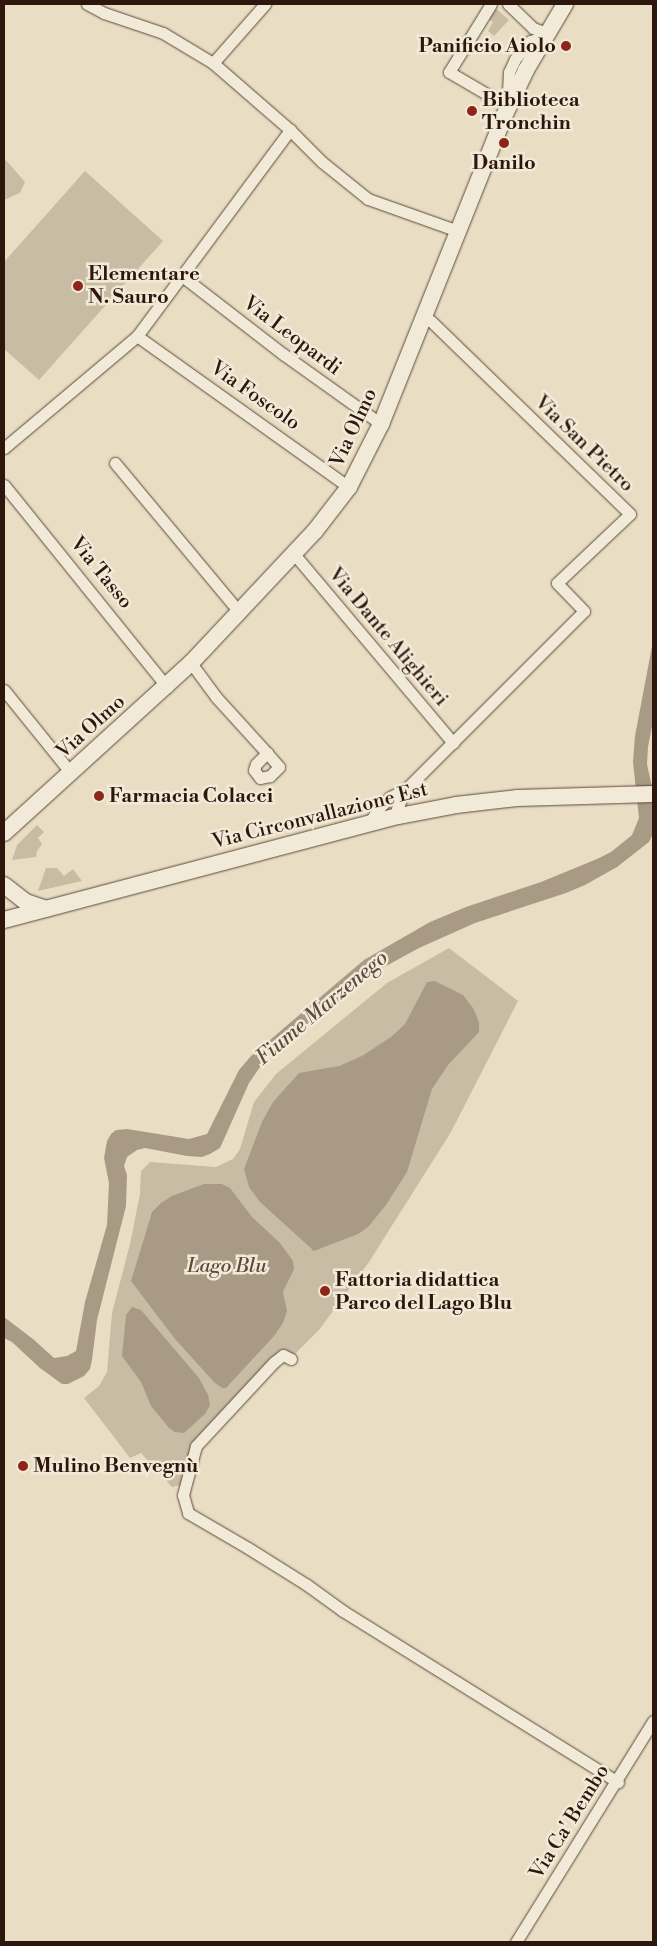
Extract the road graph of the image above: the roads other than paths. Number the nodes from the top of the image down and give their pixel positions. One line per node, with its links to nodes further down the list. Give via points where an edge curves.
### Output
1 (87, 4): 6 (street, via 163,33)
2 (266, 4): 6 (street)
3 (492, 4): 4 (street, via 449,72 502,103 515,59 530,41 537,39 541,31 533,28)
4 (508, 4)
5 (565, 4): 8 (street, Via Olmo, via 526,70 506,112)
6 (213, 63): 7 (street)
7 (290, 130): 8 (street, via 322,162 368,199); 9 (street)
8 (458, 231): 10 (street, Via Olmo)
9 (182, 276): 11 (street); 12 (street, Via Leopardi)
10 (424, 317): 12 (street, Via Olmo); 22 (street, Via San Pietro, via 630,514 557,583 584,611)
11 (137, 336): 13 (street); 16 (street, Via Foscolo)
12 (381, 424): 16 (street, Via Olmo)
13 (4, 448)
14 (115, 463): 18 (street)
15 (4, 484): 20 (street, Via Tasso)
16 (349, 487): 17 (street, Via Olmo)
17 (294, 554): 18 (street, Via Olmo); 22 (street, Via Dante Alighieri)
18 (240, 613): 19 (street, Via Olmo)
19 (191, 663): 20 (street, Via Olmo); 23 (street, via 216,697)
20 (167, 687): 24 (street, Via Olmo)
21 (4, 690): 24 (street)
22 (453, 743): 25 (street, Via San Pietro)
23 (267, 753)
24 (71, 772): 29 (street, Via Olmo)
25 (406, 790): 27 (street, Via San Pietro, via 397,809); 28 (street, Via San Pietro, via 390,797)
26 (653, 794): 27 (street, Via Circonvallazione Est, via 517,798)
27 (399, 816): 28 (street, Via Circonvallazione Est)
28 (368, 824): 31 (street, Via Circonvallazione Est)
29 (6, 833)
30 (4, 885): 31 (street, via 26,902)
31 (46, 909): 32 (street, Via Circonvallazione Est)
32 (4, 920)
33 (291, 1359): 35 (street, via 283,1355 274,1362 196,1446 183,1495 188,1513 265,1558 343,1611)
34 (653, 1721): 35 (street, Via Ca' Bembo)
35 (618, 1782): 36 (street, Via Ca' Bembo)
36 (516, 1942)

